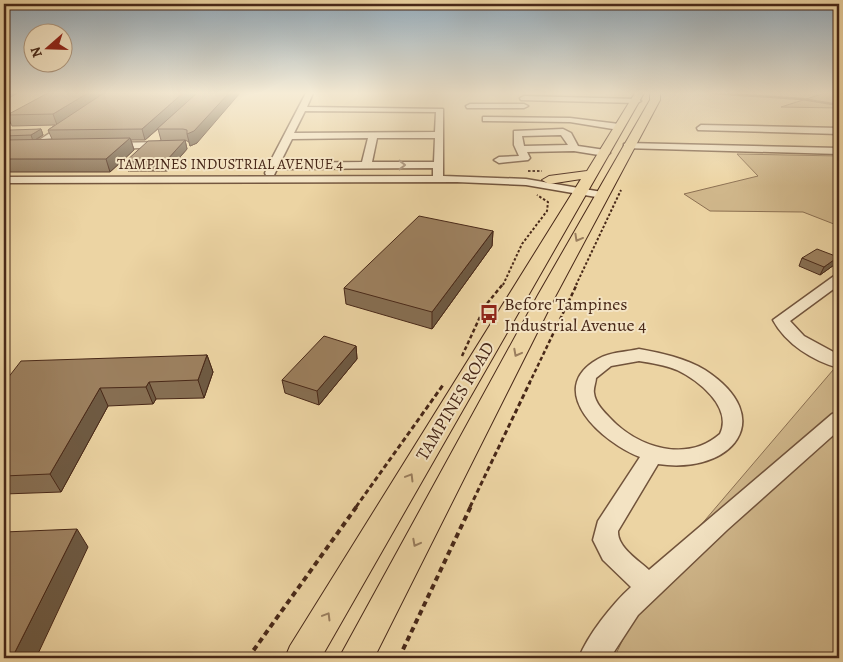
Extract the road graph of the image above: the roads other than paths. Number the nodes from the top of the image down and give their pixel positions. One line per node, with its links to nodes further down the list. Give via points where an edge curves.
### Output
1 (70, 124): 10 (street)
2 (294, 124): 15 (street)
3 (439, 124): 14 (street)
4 (597, 124): 7 (street)
5 (621, 124): 7 (main road, TAMPINES ROAD)
6 (641, 124): 21 (main road, TAMPINES ROAD)
7 (619, 127): 25 (main road, TAMPINES ROAD)
8 (701, 128): 11 (street)
9 (40, 130): 10 (street)
10 (60, 130): 18 (street, via 31,146)
11 (805, 130): 12 (street); 24 (street)
12 (839, 131)
13 (162, 132): 20 (street)
14 (438, 134): 16 (street); 29 (street)
15 (288, 136): 16 (street); 30 (street)
16 (373, 136): 28 (street)
17 (176, 145): 20 (street)
18 (54, 146)
19 (101, 146): 20 (street)
20 (148, 146): 26 (street)
21 (628, 146): 24 (street); 37 (main road, TAMPINES ROAD)
22 (574, 148): 23 (street); 23 (street, via 563,132 522,132 516,134); 25 (street)
23 (521, 149): 27 (street, via 523,159)
24 (838, 152)
25 (605, 153): 37 (main road, TAMPINES ROAD)
26 (135, 158)
27 (499, 160)
28 (366, 165): 29 (street, one-way to 29); 30 (street)
29 (438, 165): 34 (street)
30 (273, 166): 33 (street)
31 (122, 170): 32 (street)
32 (111, 179): 33 (street, TAMPINES INDUSTRIAL AVENUE 4); 35 (street, TAMPINES INDUSTRIAL AVENUE 4)
33 (266, 179): 34 (street, TAMPINES INDUSTRIAL AVENUE 4)
34 (438, 179): 36 (street, TAMPINES INDUSTRIAL AVENUE 4)
35 (4, 180)
36 (545, 187): 37 (main road); 37 (street, TAMPINES INDUSTRIAL AVENUE 4); 38 (main road, via 563,199)
37 (597, 190): 38 (main road, TAMPINES ROAD); 45 (main road, TAMPINES ROAD, one-way to 45)
38 (569, 210): 44 (main road, TAMPINES ROAD, one-way to 38)
39 (839, 279): 40 (street, via 781,320 785,330 800,342)
40 (839, 362)
41 (839, 419): 43 (street)
42 (653, 454): 42 (street, via 681,458 706,455 724,445 733,430 732,412 722,394 684,366 660,358 639,356 603,362 591,371 585,384 585,398 592,415 628,444); 43 (street, via 606,529 605,540 612,552)
43 (650, 588): 46 (street, via 629,606)
44 (302, 658)
45 (356, 658)
46 (592, 658)

